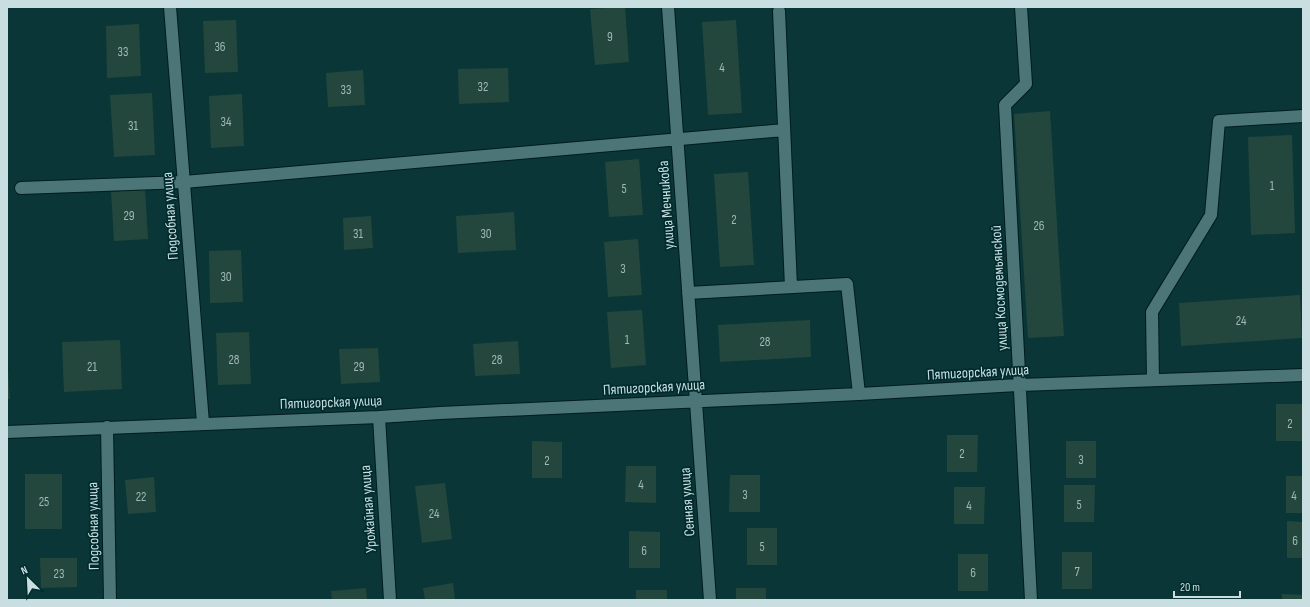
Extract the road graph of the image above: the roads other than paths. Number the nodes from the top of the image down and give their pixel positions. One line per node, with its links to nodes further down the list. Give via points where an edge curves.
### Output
1 (170, 7): 8 (street, Подсобная улица)
2 (668, 7): 7 (street, улица Мечникова)
3 (1020, 7): 14 (street, улица Космодемьянской, via 1026,84 1005,105)
4 (779, 11): 6 (street)
5 (1303, 116): 13 (street, via 1219,121 1211,214 1152,312)
6 (784, 130): 7 (street); 10 (street)
7 (678, 139): 8 (street); 11 (street, улица Мечникова)
8 (184, 182): 9 (street); 18 (street, Подсобная улица)
9 (22, 188)
10 (791, 287): 11 (street); 15 (street, via 847,284)
11 (688, 293): 16 (street, улица Мечникова)
12 (1303, 375): 13 (street, Пятигорская улица)
13 (1153, 380): 14 (street, Пятигорская улица)
14 (1020, 385): 15 (street, Пятигорская улица); 24 (street, улица Космодемьянской)
15 (859, 394): 16 (street, Пятигорская улица)
16 (696, 401): 17 (street, Пятигорская улица); 23 (street, Сенная улица)
17 (379, 417): 18 (street, Пятигорская улица); 22 (street, Урожайная улица)
18 (203, 423): 19 (street, Пятигорская улица)
19 (107, 427): 20 (street, Пятигорская улица); 21 (street, Подсобная улица)
20 (7, 432)
21 (110, 600)
22 (390, 600)
23 (710, 600)
24 (1031, 600)

